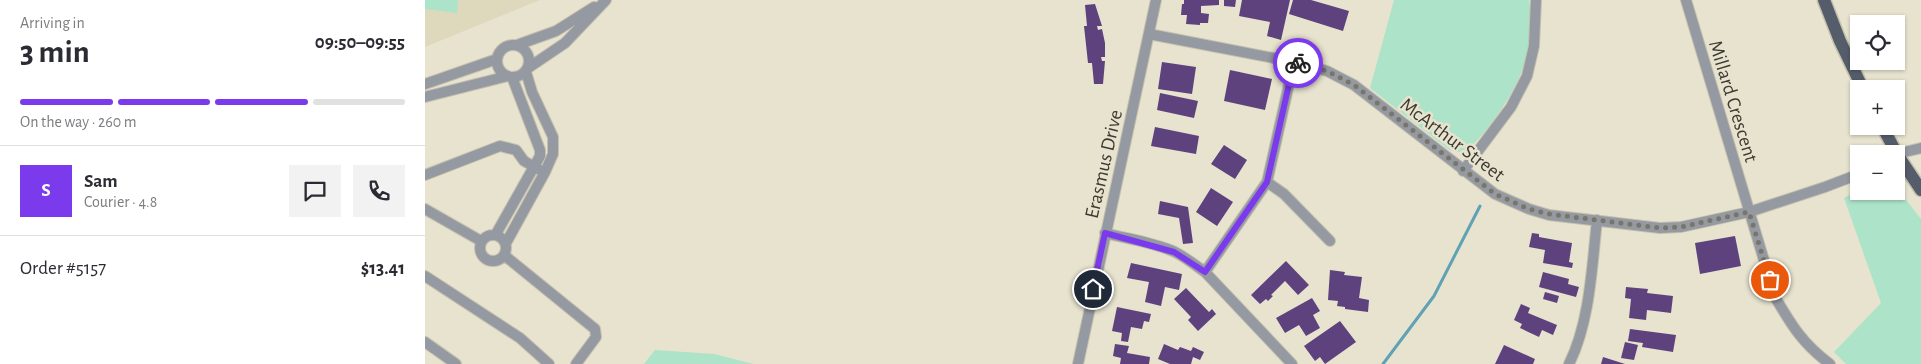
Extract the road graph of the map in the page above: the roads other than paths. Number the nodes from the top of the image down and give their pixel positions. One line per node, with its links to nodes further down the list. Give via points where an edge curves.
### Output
1 (605, 0): 7 (street, via 556,31); 10 (street, via 565,42)
2 (1156, 0): 6 (street, Erasmus Drive)
3 (1536, 0): 19 (street, via 1534,46 1527,76 1511,106)
4 (1686, 0): 26 (street, Millard Crescent)
5 (1824, 0): 12 (main road)
6 (1149, 34): 9 (street, McArthur Street); 28 (street, Erasmus Drive)
7 (517, 45): 8 (street, via 504,48); 10 (street, via 530,60)
8 (497, 59): 11 (street, via 499,68); 13 (street)
9 (1294, 62): 19 (street, McArthur Street, via 1327,71 1354,85); 23 (street)
10 (527, 70): 11 (street, via 520,76); 20 (street, via 532,92 553,137 553,154)
11 (510, 77): 14 (street); 18 (street, via 540,150)
12 (1859, 80)
13 (425, 84)
14 (425, 97)
15 (1921, 148): 16 (street)
16 (1905, 152)
17 (1905, 166): 24 (main road)
18 (534, 168): 20 (street); 21 (street, via 516,150 500,146); 29 (street)
19 (1463, 170): 27 (street, McArthur Street, via 1495,194 1529,209)
20 (545, 172): 32 (street)
21 (425, 175)
22 (1850, 177): 26 (street, McArthur Street)
23 (1267, 182): 31 (street, via 1284,194); 34 (street)
24 (1921, 190)
25 (425, 210): 30 (street)
26 (1749, 212): 27 (street, McArthur Street, via 1681,227 1660,228); 43 (street, Millard Crescent, via 1775,297 1795,332)
27 (1597, 220): 42 (street, via 1591,285)
28 (1105, 233): 34 (street, via 1174,252); 40 (street, Erasmus Drive)
29 (496, 234): 30 (street); 32 (street)
30 (481, 241): 33 (street, via 480,249 486,259 498,260)
31 (1330, 241)
32 (506, 243): 33 (street)
33 (504, 256): 39 (street, via 595,329 596,337)
34 (1205, 272): 41 (street)
35 (425, 276): 38 (street, via 520,338)
36 (425, 342): 37 (street)
37 (456, 364)
38 (549, 364)
39 (575, 364)
40 (1078, 364)
41 (1292, 364)
42 (1569, 364)
43 (1830, 364)

